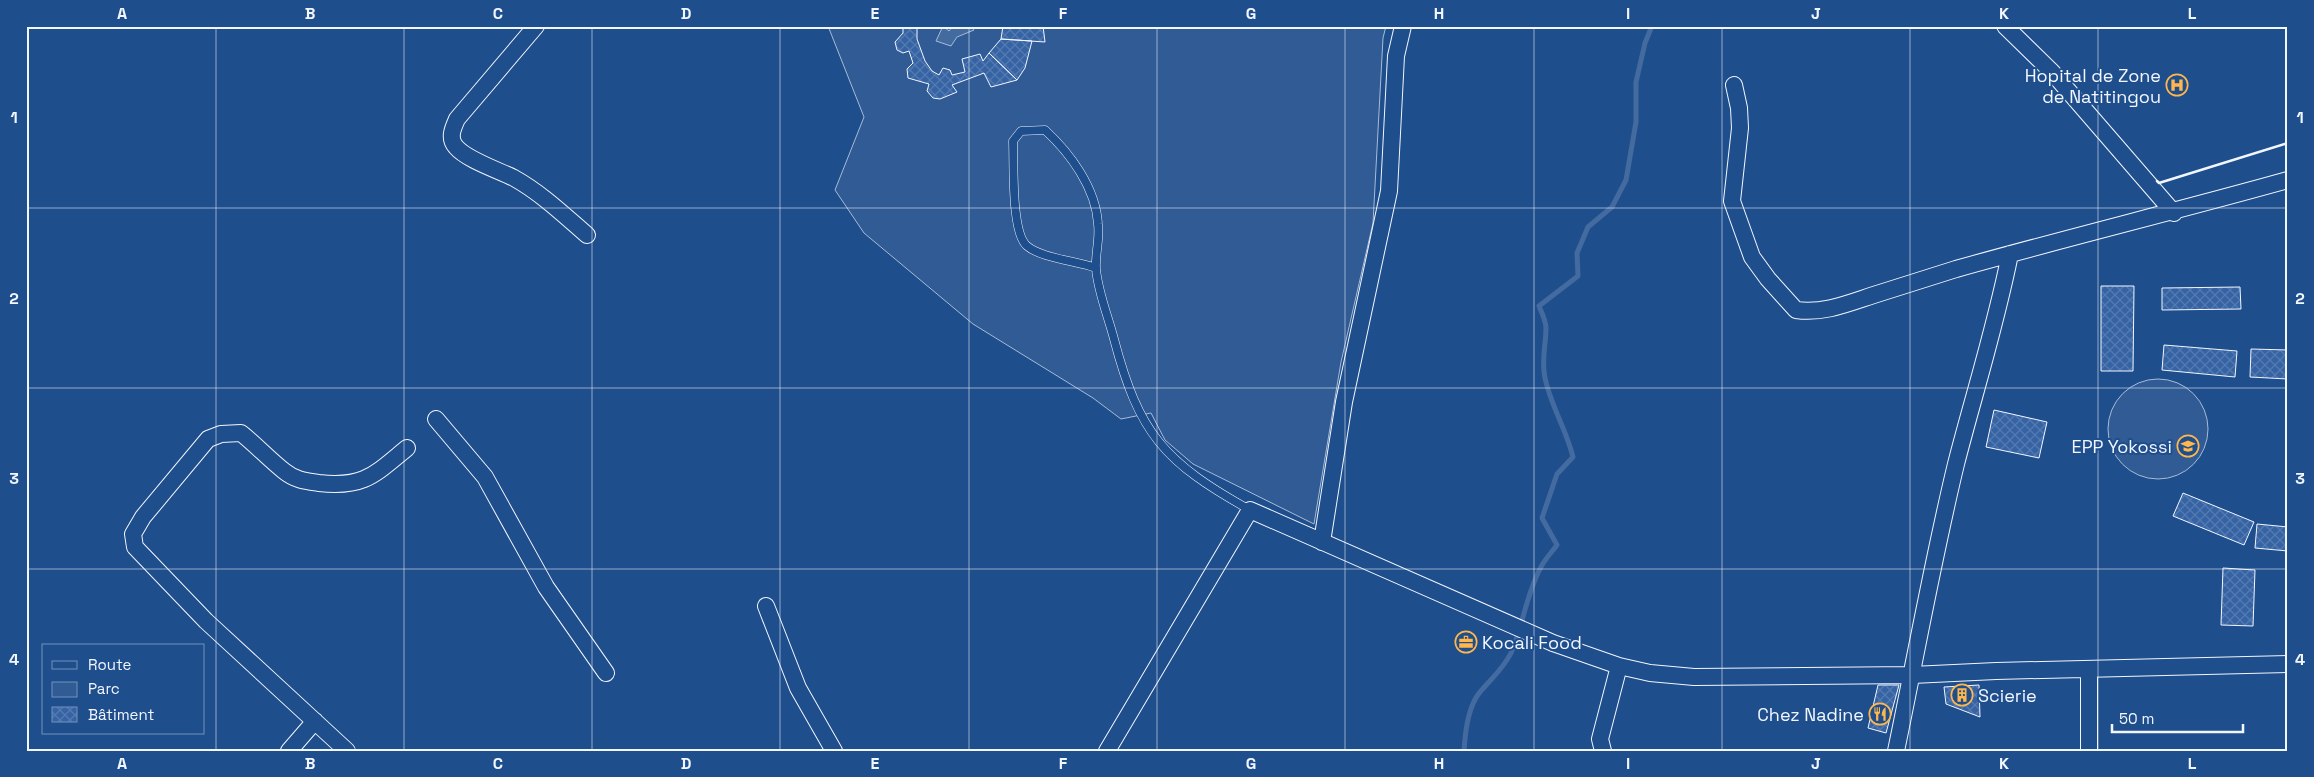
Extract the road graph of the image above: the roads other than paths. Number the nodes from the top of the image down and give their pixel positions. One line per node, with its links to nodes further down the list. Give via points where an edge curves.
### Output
1 (536, 26): 7 (street, via 457,119 451,133 454,146 515,179 559,210)
2 (1403, 26): 13 (street, via 1396,56 1389,191 1344,402)
3 (2005, 26): 6 (street, via 2052,72)
4 (1734, 85): 8 (street, via 1740,128 1732,201 1752,256 1796,310 1810,312 1840,308)
5 (2288, 180): 6 (street)
6 (2174, 213): 8 (street)
7 (587, 235)
8 (2010, 254): 19 (street, via 1935,554)
9 (1096, 268): 9 (lane, via 1038,252 1020,238 1013,141 1021,131 1045,130 1074,163 1094,200 1098,222); 12 (lane, via 1125,380 1151,432 1181,465)
10 (436, 419): 18 (street, via 484,477 546,587)
11 (408, 448): 20 (street, via 360,483 341,486 299,481 284,472 241,433 221,434 208,439 143,517 133,534 135,547 206,621)
12 (1250, 510): 13 (street); 24 (street)
13 (1322, 542): 16 (street, via 1553,643)
14 (766, 606): 23 (street, via 798,688)
15 (2288, 664): 17 (street)
16 (1619, 666): 19 (street, via 1694,677); 25 (street, via 1600,739)
17 (2089, 668): 19 (street); 27 (street)
18 (606, 673)
19 (1912, 675): 26 (street)
20 (315, 721): 21 (street); 22 (street)
21 (289, 751)
22 (347, 751)
23 (834, 751)
24 (1107, 751)
25 (1604, 751)
26 (1896, 751)
27 (2088, 751)

